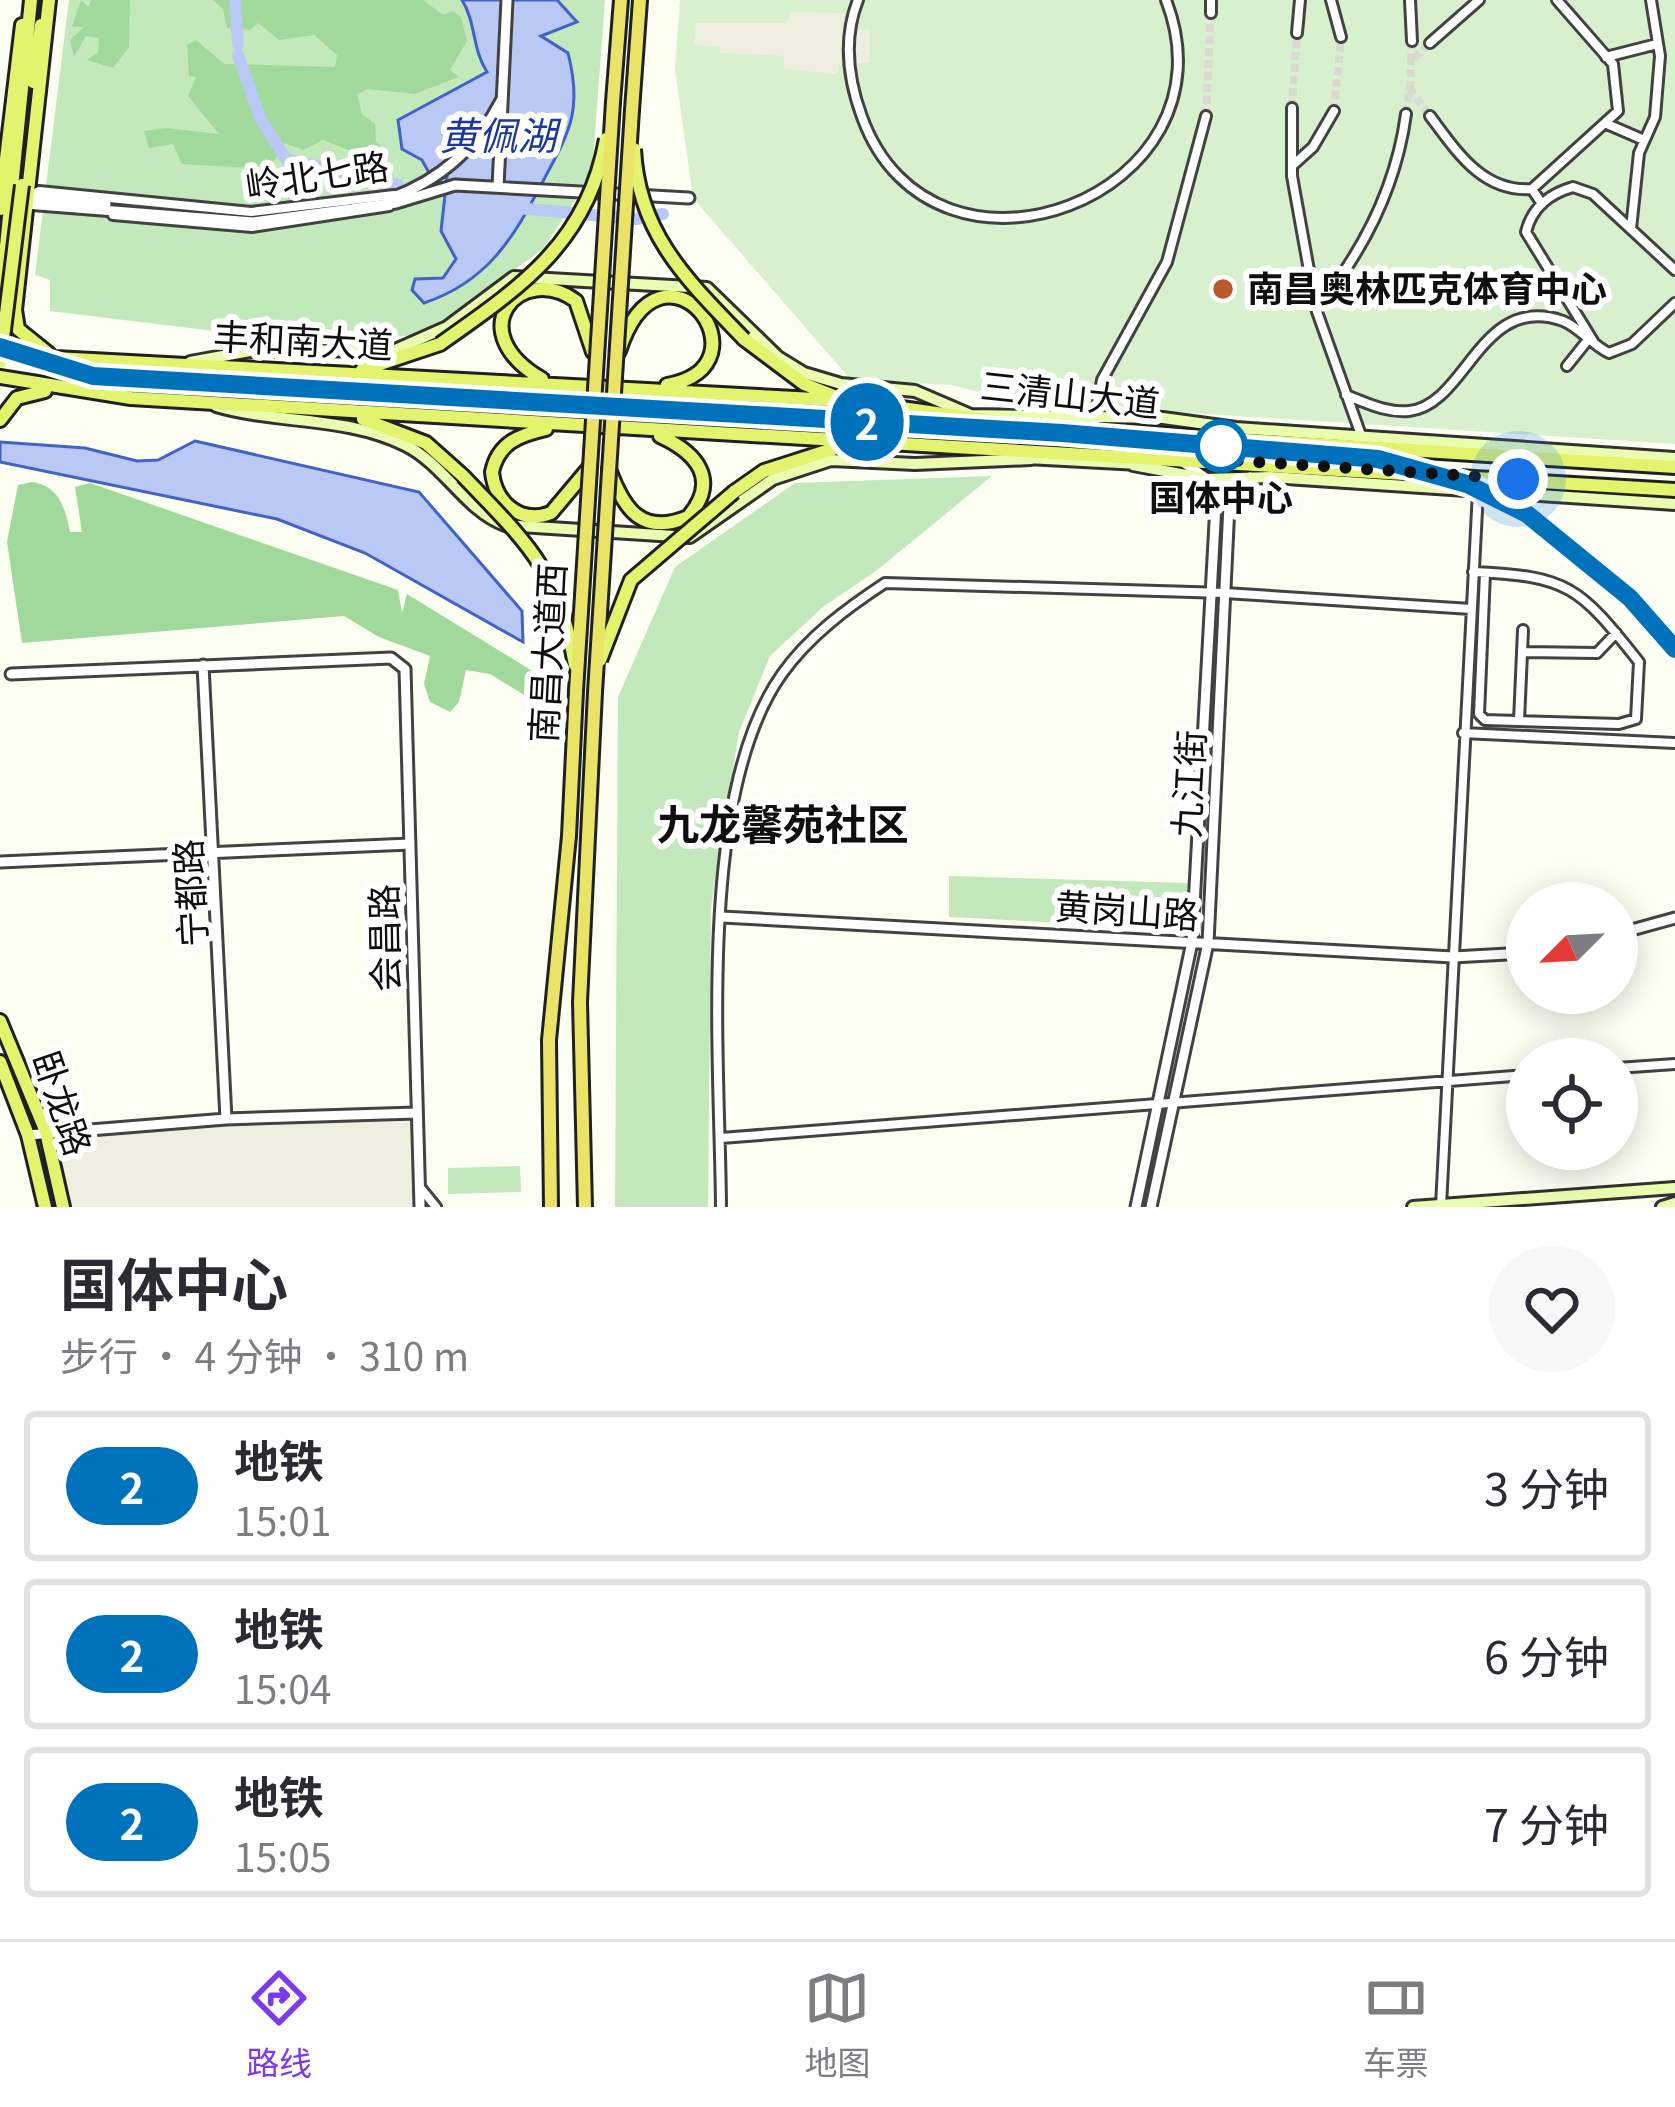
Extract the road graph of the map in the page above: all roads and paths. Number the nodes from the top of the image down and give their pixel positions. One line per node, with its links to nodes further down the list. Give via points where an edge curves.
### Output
1 (29, 0): 35 (main road); 39 (main road)
2 (47, 0): 35 (main road)
3 (507, 0): 22 (street)
4 (621, 0): 23 (highway, 南昌大道西)
5 (640, 0): 25 (highway, 南昌大道西)
6 (858, 0): 7 (street, via 848,48 866,130 922,192 959,211 1001,219 1082,204 1118,182 1146,151 1166,113 1176,63)
7 (1166, 0)
8 (1211, 0): 15 (street)
9 (1300, 0): 16 (street)
10 (1330, 0): 17 (street)
11 (1410, 0): 18 (street)
12 (1479, 0): 19 (street)
13 (1557, 0): 21 (street)
14 (1651, 0): 20 (street)
15 (1210, 13)
16 (1297, 33)
17 (1341, 38)
18 (1412, 41)
19 (1430, 43)
20 (1657, 44): 21 (street); 31 (street, via 1655,117)
21 (1606, 57): 30 (street, via 1619,91)
22 (502, 99): 33 (street); 37 (street, 岭北七路, via 473,144)
23 (613, 102): 57 (highway, 南昌大道西, bridge); 58 (main road, bridge, via 595,188 552,256 440,344)
24 (1292, 108): 32 (street)
25 (632, 110): 54 (highway, 南昌大道西, bridge); 65 (main road, bridge, via 639,198 673,264 744,339 804,384)
26 (1334, 111): 32 (street)
27 (1406, 114): 41 (street, via 1388,193)
28 (1206, 116): 70 (street, via 1166,262 1102,380)
29 (1430, 116): 34 (street, via 1484,178)
30 (1607, 124): 31 (street); 34 (street)
31 (1644, 140): 40 (street)
32 (1292, 166): 48 (street)
33 (498, 187): 36 (street); 37 (street, via 455,185)
34 (1532, 189): 38 (street)
35 (22, 192): 37 (street, via 253,222); 47 (main road, bridge); 52 (main road, via 15,320); 53 (main road, bridge)
36 (689, 198)
37 (398, 199)
38 (1542, 204): 40 (street, via 1573,187 1593,194); 51 (street, via 1526,232)
39 (0, 208)
40 (1630, 230): 43 (street)
41 (1361, 247): 42 (street); 44 (street)
42 (1372, 255)
43 (1675, 270)
44 (1336, 284): 45 (street); 48 (street)
45 (1349, 292)
46 (1675, 303): 51 (street, via 1632,344 1609,353)
47 (0, 304)
48 (1316, 309): 64 (street)
49 (1588, 340): 51 (street); 56 (street); 64 (street, via 1564,321 1534,318 1500,328 1434,401 1413,411)
50 (0, 346): 52 (main road, 丰和南大道)
51 (1597, 347)
52 (55, 358): 55 (main road, 丰和南大道)
53 (0, 362)
54 (615, 363): 62 (main road, bridge, via 634,316 655,300 688,300 709,319 710,356 677,383); 83 (highway, 南昌大道西, bridge)
55 (181, 364): 58 (main road, 丰和南大道); 68 (main road, via 250,351 395,350 447,327 514,277 686,287 716,294 804,373 915,391)
56 (1567, 366)
57 (595, 368): 60 (main road, via 584,314 562,291 526,292 501,323 510,358); 85 (highway, 南昌大道西, bridge)
58 (349, 374): 60 (main road, 丰和南大道)
59 (0, 377): 63 (main road, 丰和南大道)
60 (549, 382): 61 (main road, 丰和南大道)
61 (603, 386): 62 (main road, 三清山大道)
62 (648, 389): 65 (main road, 三清山大道)
63 (55, 390): 66 (main road, 丰和南大道); 69 (main road, via 17,398)
64 (1346, 395): 74 (street)
65 (852, 401): 68 (main road, 三清山大道)
66 (204, 403): 67 (main road, 丰和南大道); 79 (main road, via 265,421 375,433 434,462 494,521 690,537 773,479 831,460)
67 (315, 410): 71 (main road, 丰和南大道); 101 (main road, bridge, via 408,433 463,476 554,581)
68 (971, 415): 70 (main road, 三清山大道)
69 (0, 420)
70 (1093, 423): 74 (main road, 三清山大道)
71 (558, 426): 72 (main road, 丰和南大道); 85 (main road, via 516,437 499,452 492,472 505,504 541,517 563,504)
72 (601, 428): 73 (main road, 三清山大道)
73 (650, 431): 75 (main road, 三清山大道); 83 (main road, via 693,454 705,480 688,517 648,524 627,510)
74 (1364, 442): 78 (main road); 82 (main road, 三清山大道)
75 (853, 444): 76 (main road, 三清山大道); 102 (main road, bridge, via 796,458 734,492 631,580 608,628)
76 (971, 444): 77 (main road, 三清山大道); 79 (main road)
77 (1173, 456): 80 (main road); 81 (main road, 三清山大道); 87 (street)
78 (1675, 456)
79 (1031, 459): 80 (main road)
80 (1133, 465): 87 (main road)
81 (1287, 465): 84 (main road, 三清山大道); 86 (street)
82 (1675, 467)
83 (608, 468): 102 (highway, 南昌大道西, bridge)
84 (1336, 468): 88 (main road, 三清山大道); 89 (street)
85 (588, 469): 101 (highway, 南昌大道西, bridge)
86 (1249, 478): 87 (main road); 89 (main road); 94 (street, 九江街, via 1229,505)
87 (1207, 479): 94 (street, 九江街, via 1216,504)
88 (1518, 479): 90 (street); 91 (main road, 三清山大道)
89 (1374, 484): 90 (main road)
90 (1477, 491): 91 (main road); 92 (street)
91 (1674, 500)
92 (1473, 572): 93 (street); 95 (street)
93 (1485, 573): 97 (street, via 1553,578); 103 (street, via 1479,714)
94 (1219, 593): 95 (street); 109 (street, via 885,583 846,608 782,673 761,710 734,796); 112 (street, 九江街); 113 (street, 九江街)
95 (1471, 609): 104 (street)
96 (1522, 630): 98 (street)
97 (1616, 633): 98 (street, via 1597,653); 103 (street, via 1639,662 1636,719)
98 (1522, 652): 103 (street)
99 (203, 664): 100 (street); 106 (street, 会昌路, via 391,658 405,669); 107 (street, 宁都路)
100 (11, 674)
101 (576, 684): 137 (highway, 南昌大道西, via 549,1040)
102 (595, 685): 138 (highway, 南昌大道西, via 581,979)
103 (1519, 721)
104 (1463, 733): 105 (street); 115 (street)
105 (1675, 742)
106 (410, 844): 107 (street); 124 (street, 会昌路)
107 (217, 852): 108 (street); 125 (street, 宁都路)
108 (0, 862)
109 (722, 917): 112 (street, 黄岗山路); 128 (street)
110 (1675, 918): 111 (street)
111 (1638, 928)
112 (1192, 942): 113 (street, 黄岗山路); 123 (street, 九江街)
113 (1208, 943): 115 (street, 黄岗山路); 122 (street, 九江街)
114 (1506, 954): 115 (street, 黄岗山路)
115 (1453, 957): 121 (street)
116 (0, 1021): 126 (main road, 卧龙路)
117 (0, 1062): 127 (main road, 卧龙路)
118 (1675, 1064): 119 (street)
119 (1638, 1067)
120 (1506, 1077): 121 (street)
121 (1447, 1082): 122 (street); 132 (street)
122 (1174, 1102): 123 (street); 141 (street, 九江街)
123 (1159, 1104): 128 (street); 140 (street, 九江街)
124 (416, 1113): 125 (street); 129 (street, 会昌路)
125 (226, 1119): 126 (street)
126 (46, 1132): 127 (street); 134 (main road, 卧龙路)
127 (28, 1135): 133 (main road, 卧龙路)
128 (721, 1138): 139 (street)
129 (419, 1186): 135 (street, 会昌路); 136 (street)
130 (1675, 1188): 132 (main road)
131 (1675, 1203): 143 (main road)
132 (1441, 1206): 142 (main road)
133 (45, 1207)
134 (63, 1207)
135 (420, 1207)
136 (436, 1207)
137 (551, 1207)
138 (585, 1207)
139 (721, 1207)
140 (1136, 1207)
141 (1151, 1207)
142 (1413, 1207)
143 (1662, 1207)

